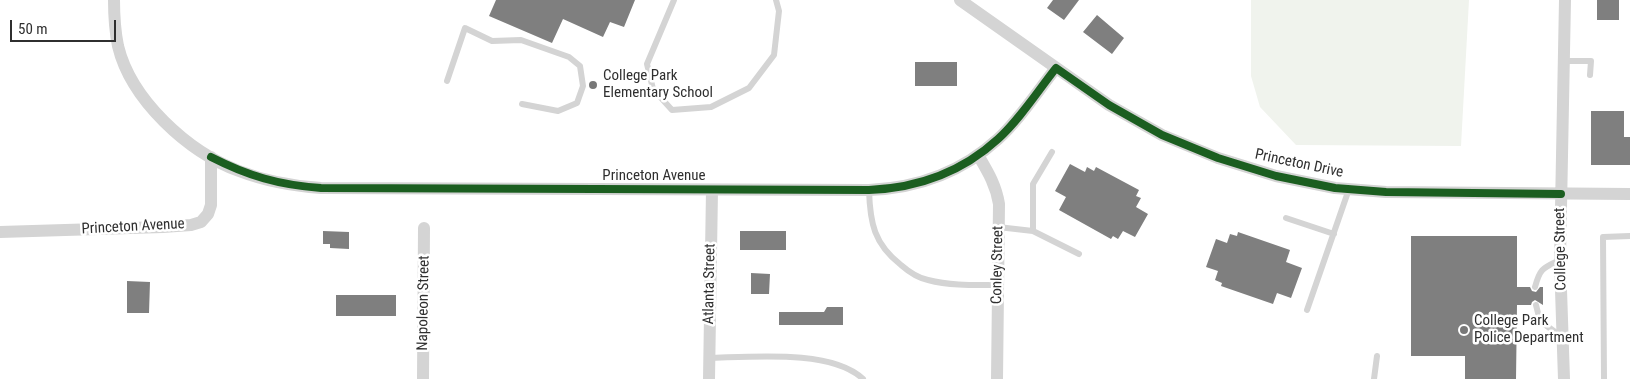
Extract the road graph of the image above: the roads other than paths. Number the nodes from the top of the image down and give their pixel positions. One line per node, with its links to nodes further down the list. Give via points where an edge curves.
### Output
1 (114, 0): 13 (street, via 118,47 138,90 169,126)
2 (674, 0): 3 (lane, via 647,64 653,89 672,110 712,107 749,88 774,56 779,11)
3 (776, 0)
4 (960, 0): 7 (street, Princeton Drive)
5 (1565, 0): 6 (street, College Street)
6 (1565, 61): 8 (lane, via 1591,61); 17 (street, College Street)
7 (1056, 68): 12 (street, Princeton Avenue, via 1016,119); 14 (street, Princeton Drive, via 1109,105 1162,134 1209,154 1276,176)
8 (1590, 75)
9 (447, 81): 10 (lane, via 465,28 492,41 521,40 569,57 580,66 583,86 577,103 558,111)
10 (522, 104)
11 (1052, 152): 22 (lane, via 1033,184)
12 (978, 155): 16 (street, Princeton Avenue, via 926,182); 20 (street, Conley Street, via 997,190)
13 (210, 157): 15 (street, Princeton Avenue, via 262,179 321,188); 23 (street, Princeton Avenue, via 211,205 201,222 163,228)
14 (1349, 189): 17 (street, Princeton Drive); 24 (lane)
15 (712, 190): 16 (street, Princeton Avenue); 34 (street, Atlanta Street)
16 (869, 190): 28 (lane, via 870,214 880,244 912,274 952,284)
17 (1561, 194): 18 (street); 27 (street, College Street)
18 (1630, 194)
19 (1286, 218): 24 (lane)
20 (998, 226): 22 (lane); 28 (street, Conley Street)
21 (424, 228): 35 (street, Napoleon Street)
22 (1033, 231): 26 (lane)
23 (0, 232)
24 (1334, 234): 31 (lane)
25 (1630, 236): 41 (lane, via 1603,237)
26 (1079, 254)
27 (1560, 260): 29 (lane, via 1544,268); 32 (street, College Street)
28 (998, 284): 38 (street, Conley Street)
29 (1535, 287)
30 (1536, 305): 32 (lane, via 1540,321)
31 (1307, 310)
32 (1564, 338): 40 (street, College Street)
33 (1377, 356): 39 (lane)
34 (709, 358): 36 (street, Atlanta Street); 37 (lane, via 799,357 846,368)
35 (423, 379)
36 (709, 379)
37 (863, 379)
38 (997, 379)
39 (1374, 379)
40 (1564, 379)
41 (1604, 379)

